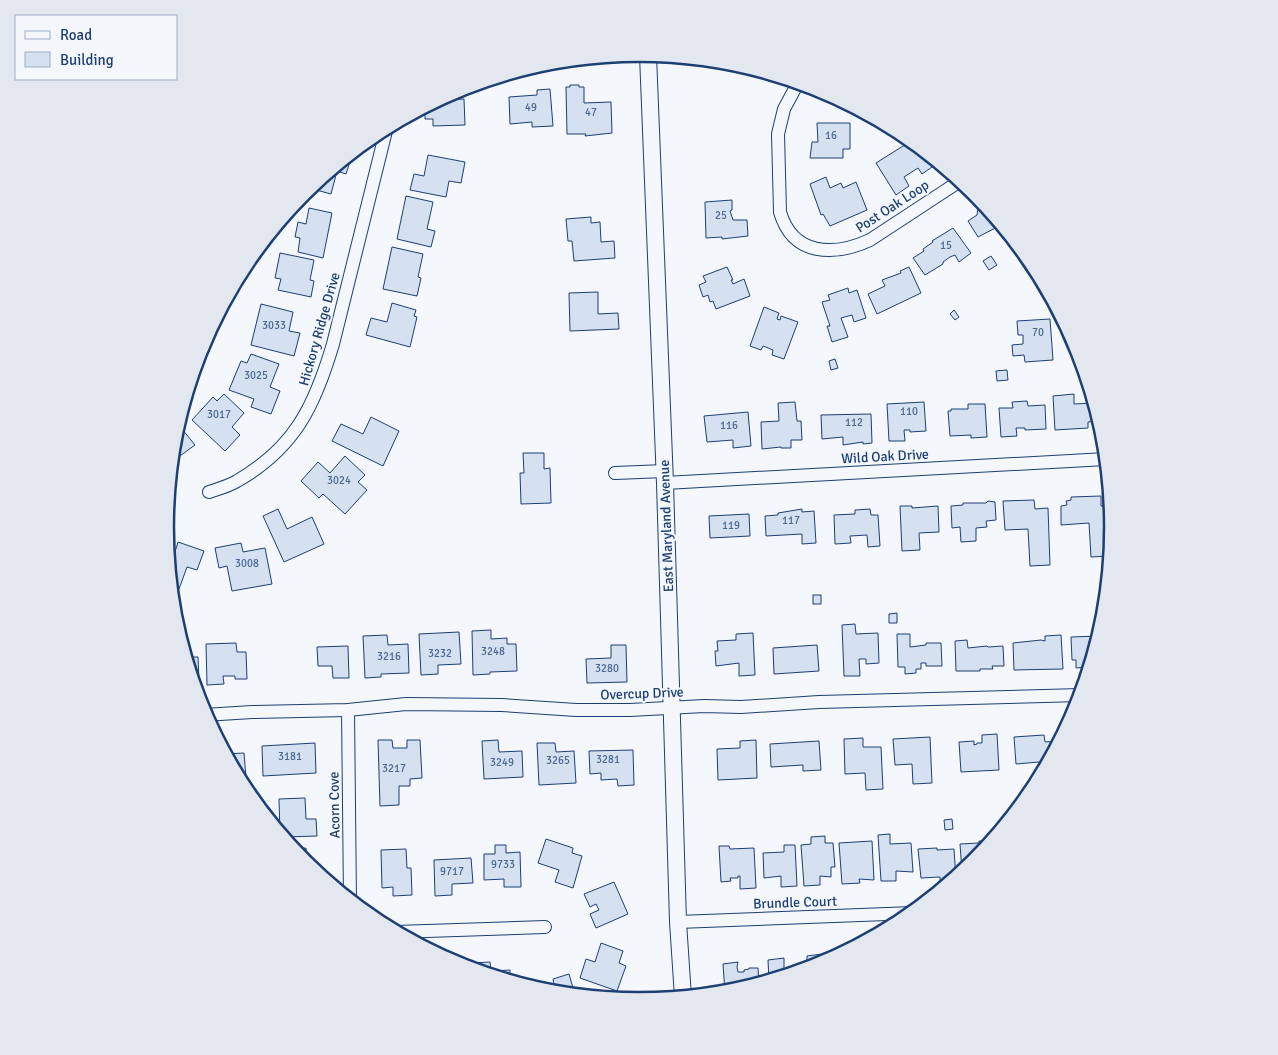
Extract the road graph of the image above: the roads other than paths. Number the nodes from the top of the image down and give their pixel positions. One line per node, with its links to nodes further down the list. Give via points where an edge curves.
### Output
1 (648, 62): 7 (street, East Maryland Avenue)
2 (794, 89): 4 (street, Post Oak Loop, via 784,108 778,134 780,212 790,233 800,243 814,249 833,250 858,245)
3 (385, 138): 8 (street, Hickory Ridge Drive, via 324,376 307,414 287,442 255,469 236,482)
4 (954, 185)
5 (1099, 459): 7 (street, Wild Oak Drive)
6 (615, 473): 7 (street, Wild Oak Drive)
7 (665, 477): 10 (street, East Maryland Avenue)
8 (209, 492)
9 (1072, 695): 10 (street, Overcup Drive)
10 (671, 708): 11 (street, Overcup Drive, via 576,710 406,704); 15 (street, East Maryland Avenue)
11 (348, 710): 12 (street, Overcup Drive); 13 (street, Acorn Cove)
12 (213, 714)
13 (350, 891)
14 (898, 914): 15 (street, Brundle Court)
15 (678, 922): 18 (street, East Maryland Avenue)
16 (545, 927): 17 (street)
17 (409, 932)
18 (682, 991)

